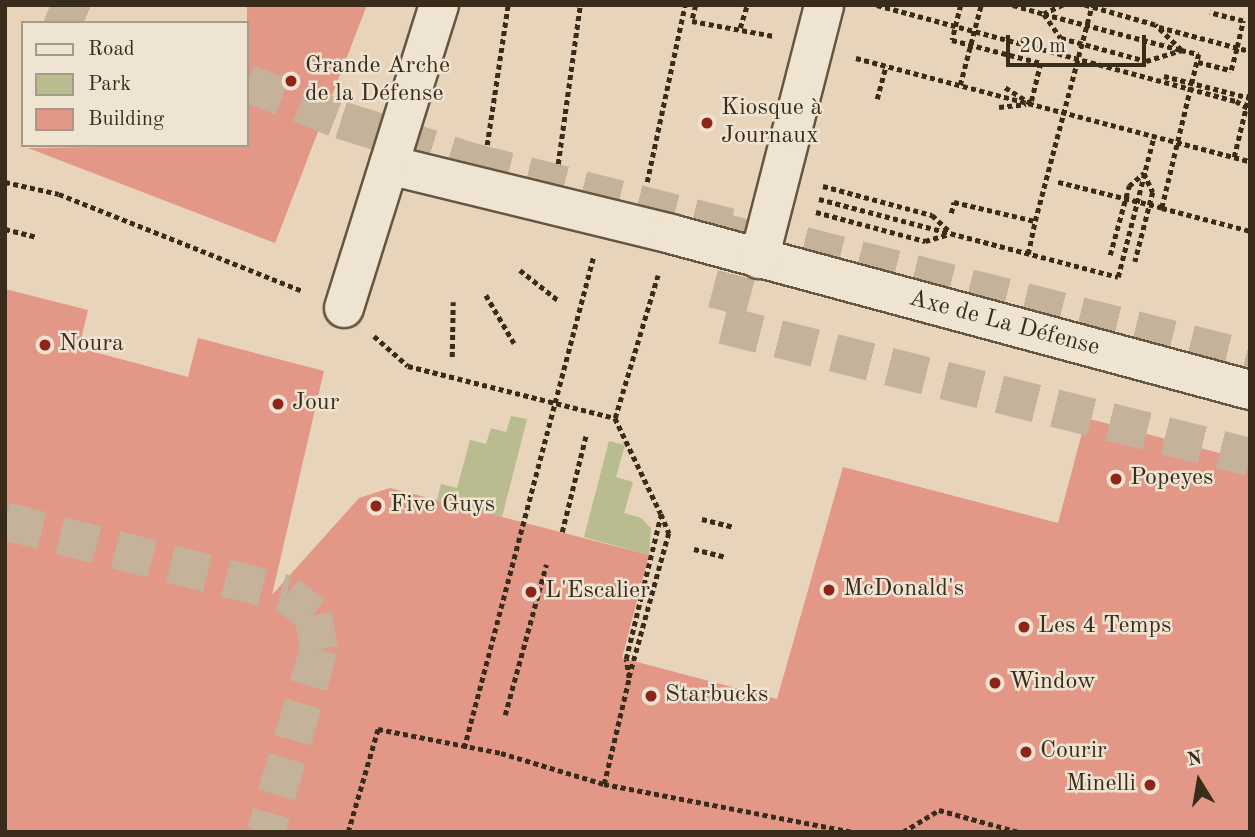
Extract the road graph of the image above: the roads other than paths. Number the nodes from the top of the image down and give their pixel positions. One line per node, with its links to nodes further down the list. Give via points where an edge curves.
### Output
1 (439, 5): 3 (street)
2 (824, 5): 4 (street)
3 (389, 165): 4 (street, Axe de La Défense); 5 (street)
4 (759, 259): 6 (street, Axe de La Défense)
5 (344, 307)
6 (1250, 390)

